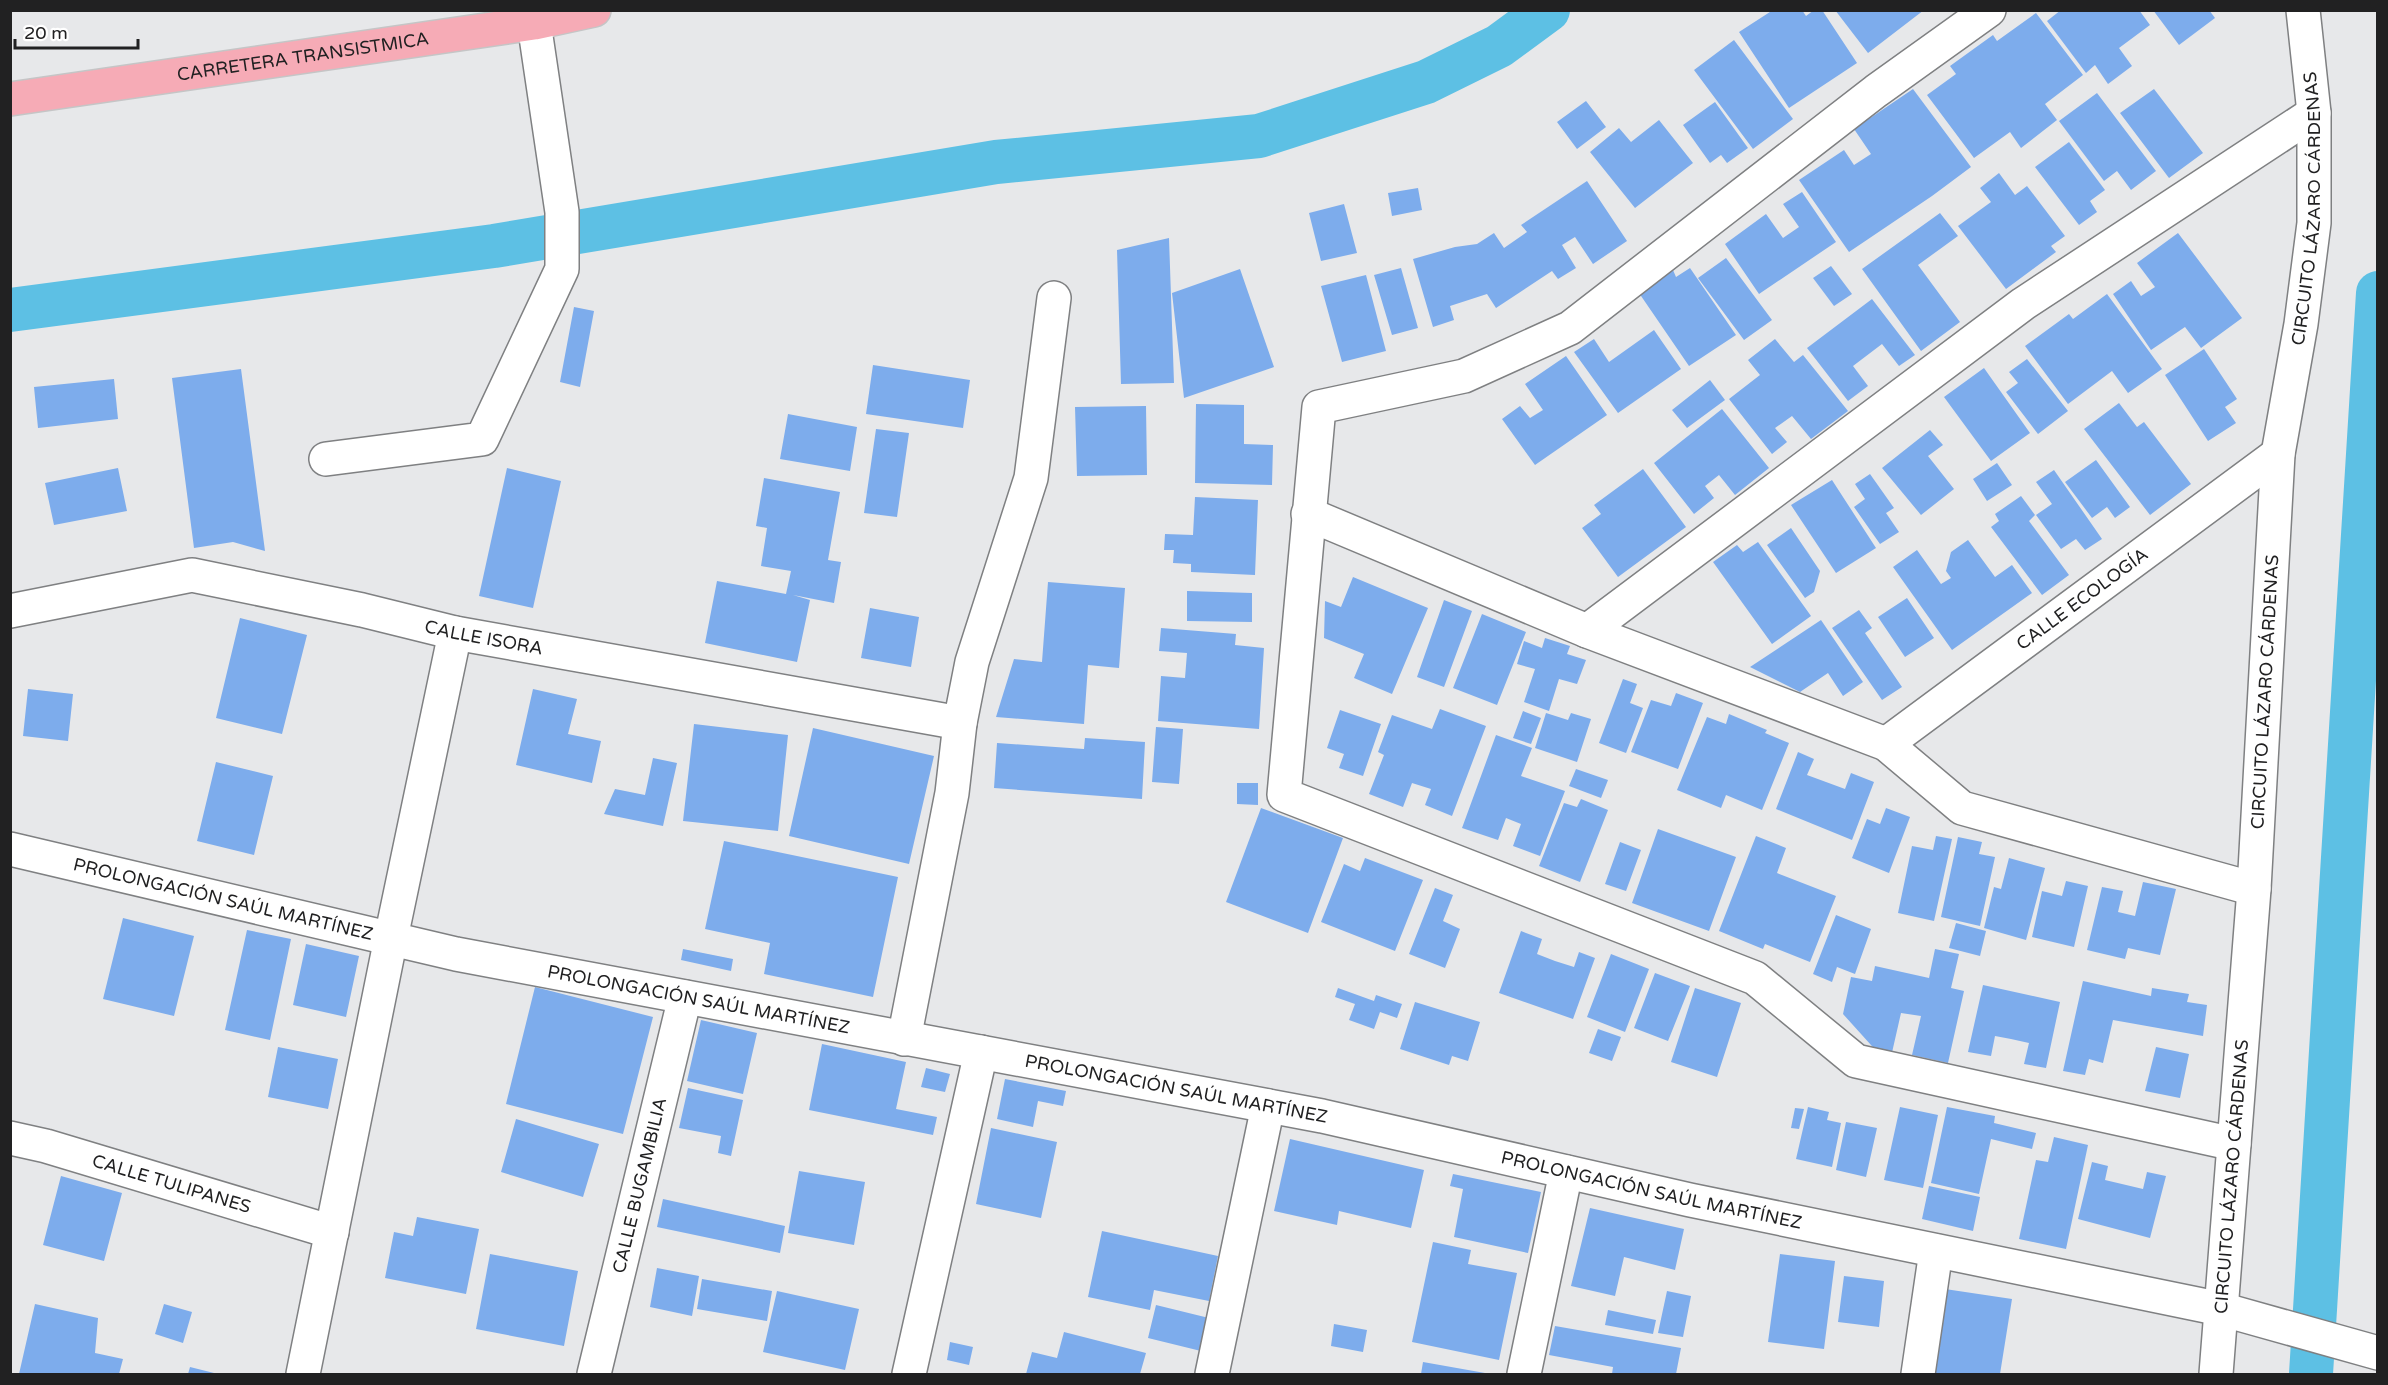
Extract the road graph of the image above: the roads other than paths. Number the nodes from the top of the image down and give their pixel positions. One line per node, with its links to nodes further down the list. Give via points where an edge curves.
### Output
1 (594, 10): 4 (main road, CARRETERA TRANSISTMICA)
2 (1989, 10): 10 (street, via 1876,91 1570,328 1464,376 1319,407)
3 (2303, 10): 6 (street, CIRCUITO LÁZARO CÁRDENAS)
4 (534, 23): 5 (main road, CARRETERA TRANSISTMICA); 9 (street, via 562,212 562,269 482,439)
5 (10, 99)
6 (2314, 113): 8 (street, CIRCUITO LÁZARO CÁRDENAS, via 2314,223); 12 (street, via 2023,304)
7 (1054, 298): 14 (street, via 1031,478 972,662)
8 (2278, 454): 15 (street, CALLE ECOLOGÍA); 17 (street, CIRCUITO LÁZARO CÁRDENAS)
9 (326, 459)
10 (1308, 514): 12 (street); 24 (street, via 1284,795 1755,978 1856,1061)
11 (10, 611): 13 (street, CALLE ISORA, via 192,575)
12 (1587, 631): 15 (street)
13 (455, 633): 14 (street, CALLE ISORA); 18 (street)
14 (960, 723): 20 (street, via 952,794)
15 (1886, 744): 17 (street, via 1962,808)
16 (10, 849): 18 (street, PROLONGACIÓN SAÚL MARTÍNEZ)
17 (2254, 889): 24 (street, CIRCUITO LÁZARO CÁRDENAS)
18 (391, 938): 19 (street, PROLONGACIÓN SAÚL MARTÍNEZ); 26 (street)
19 (685, 997): 20 (street, PROLONGACIÓN SAÚL MARTÍNEZ); 31 (street, CALLE BUGAMBILIA)
20 (904, 1039): 21 (street, PROLONGACIÓN SAÚL MARTÍNEZ)
21 (981, 1052): 22 (street, PROLONGACIÓN SAÚL MARTÍNEZ); 32 (street)
22 (1268, 1106): 25 (street, PROLONGACIÓN SAÚL MARTÍNEZ); 33 (street)
23 (10, 1138): 26 (street, CALLE TULIPANES)
24 (2234, 1144): 28 (street, CIRCUITO LÁZARO CÁRDENAS)
25 (1566, 1172): 27 (street, PROLONGACIÓN SAÚL MARTÍNEZ); 34 (street)
26 (332, 1232): 30 (street)
27 (1936, 1251): 28 (street, PROLONGACIÓN SAÚL MARTÍNEZ); 35 (street)
28 (2221, 1309): 29 (street, PROLONGACIÓN SAÚL MARTÍNEZ); 36 (street, CIRCUITO LÁZARO CÁRDENAS)
29 (2378, 1353)
30 (303, 1374)
31 (594, 1374)
32 (909, 1374)
33 (1212, 1374)
34 (1524, 1374)
35 (1918, 1374)
36 (2216, 1374)

